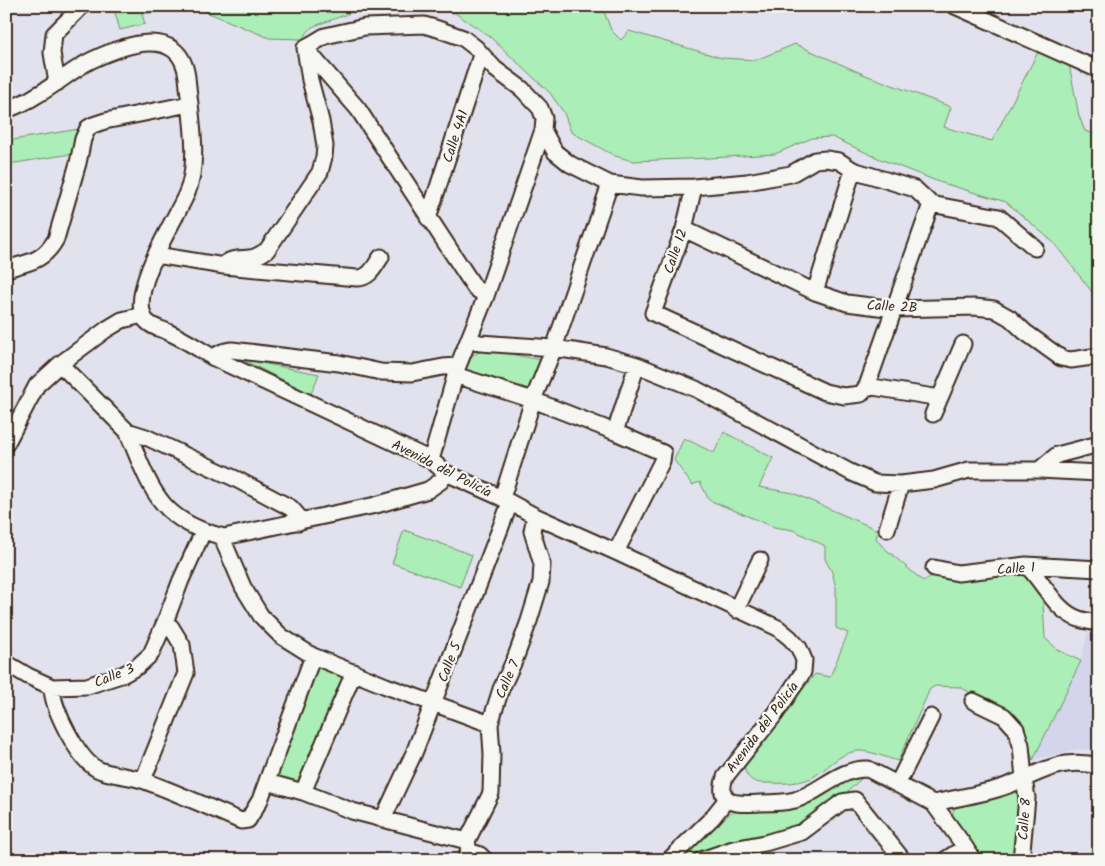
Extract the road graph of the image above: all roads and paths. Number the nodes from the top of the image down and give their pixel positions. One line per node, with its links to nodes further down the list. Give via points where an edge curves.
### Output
1 (82, 6): 6 (street, via 54,34 52,53)
2 (955, 6): 5 (street)
3 (305, 48): 4 (street, via 325,36 365,27 424,25 463,38); 14 (street, via 358,109); 19 (street, via 325,146 320,172 267,250 253,257 230,260)
4 (481, 55): 9 (street, via 540,108 544,118); 14 (street, Calle 4A1)
5 (1099, 70)
6 (57, 83): 7 (street, via 90,61 116,50 134,44 158,43 172,47 183,60); 8 (street)
7 (189, 104): 17 (street, via 193,140 190,182); 20 (street, via 105,121 88,128 56,239 44,256)
8 (6, 110)
9 (543, 130): 11 (street, via 555,152 570,164); 22 (street)
10 (853, 170): 12 (street, via 839,161 815,160 790,174); 13 (street, via 915,189); 21 (street)
11 (610, 184): 12 (street, via 642,188); 27 (street, Calle 5)
12 (694, 187): 15 (street, Calle 12)
13 (930, 204): 16 (street, via 999,217); 23 (street)
14 (428, 218): 22 (street, via 475,288)
15 (684, 229): 21 (street, Calle 2B); 33 (street, Calle 12, via 653,313 825,392 844,396 861,394)
16 (1035, 248)
17 (156, 255): 19 (street); 24 (street, via 142,296)
18 (381, 257): 19 (street, via 364,278)
19 (224, 266)
20 (6, 269)
21 (815, 292): 23 (street, Calle 2B, via 847,303)
22 (486, 296): 25 (street)
23 (894, 309): 28 (street, Calle 2B, via 994,309 1061,358 1071,360); 33 (street)
24 (143, 315): 29 (street, Avenida del Policía, via 152,326); 30 (street, via 122,320)
25 (469, 340): 27 (street); 32 (street)
26 (964, 344): 34 (street)
27 (554, 348): 31 (street, via 606,356); 35 (street, Calle 5)
28 (1099, 356)
29 (214, 358): 32 (street, via 232,350 339,363 381,372 412,373 443,367); 41 (street, Avenida del Policía)
30 (60, 364): 37 (street); 39 (street, via 37,386)
31 (637, 365): 38 (street); 45 (street, via 696,389 850,472 875,482)
32 (456, 371): 35 (street); 41 (street)
33 (867, 386): 34 (street)
34 (940, 398): 36 (street)
35 (533, 400): 38 (street); 46 (street, Calle 5)
36 (934, 414)
37 (127, 431): 48 (street, via 236,479 291,508); 50 (street, via 150,486 166,508 185,524)
38 (616, 432): 52 (street, via 663,454)
39 (6, 444)
40 (1099, 444): 42 (street, via 1057,455)
41 (431, 460): 43 (street, Avenida del Policía)
42 (1039, 470): 44 (street); 45 (street, via 969,470 934,480)
43 (446, 473): 46 (street, Avenida del Policía); 48 (street, via 428,490)
44 (1099, 473)
45 (901, 484): 49 (street)
46 (506, 501): 47 (street, Avenida del Policía); 67 (street, Calle 5)
47 (535, 516): 52 (street, Avenida del Policía); 69 (street, Calle 7, via 532,531 542,564 541,582)
48 (299, 522): 51 (street)
49 (887, 529)
50 (203, 532): 51 (street); 60 (street, Calle 3, via 180,580)
51 (224, 537): 62 (street, via 243,586 261,616 281,636)
52 (616, 552): 59 (street, Avenida del Policía)
53 (760, 560): 59 (street)
54 (1026, 565): 55 (street, Calle 1); 56 (street, Calle 1, via 958,573); 58 (street)
55 (1064, 567): 57 (street, Calle 1); 58 (street)
56 (934, 568)
57 (1099, 569)
58 (1048, 591): 61 (street, via 1062,610 1078,619)
59 (736, 610): 76 (street, Avenida del Policía, via 778,628 799,648 804,660 803,672 797,682 725,777 723,789)
60 (165, 622): 65 (street, Calle 3, via 151,654 138,666 87,686); 72 (street, via 182,645 186,674)
61 (1099, 623)
62 (313, 656): 64 (street); 73 (street)
63 (6, 664): 65 (street, Calle 3)
64 (354, 672): 67 (street); 75 (street)
65 (52, 687): 72 (street, via 55,705 80,752 96,768)
66 (974, 701): 71 (street, Calle 8, via 1004,716 1016,729 1022,745)
67 (432, 704): 69 (street); 78 (street, Calle 5, via 414,753)
68 (930, 717): 74 (street)
69 (490, 724): 79 (street, Calle 7, via 490,792)
70 (1099, 766): 71 (street, via 1074,762 1059,764)
71 (1024, 779): 77 (street, via 996,789); 86 (street, Calle 8, via 1027,798)
72 (143, 780): 73 (street, via 241,821 248,820)
73 (267, 782): 75 (street)
74 (898, 783): 76 (street, via 868,768 860,768 833,778 796,800 735,805); 77 (street)
75 (303, 792): 78 (street)
76 (727, 799): 82 (street)
77 (933, 803): 80 (street)
78 (383, 819): 79 (street)
79 (467, 850): 81 (street)
80 (969, 853): 85 (street)
81 (484, 860)
82 (669, 860)
83 (701, 860): 84 (street, via 802,832 848,800 855,800)
84 (903, 860)
85 (945, 860)
86 (1021, 860)

